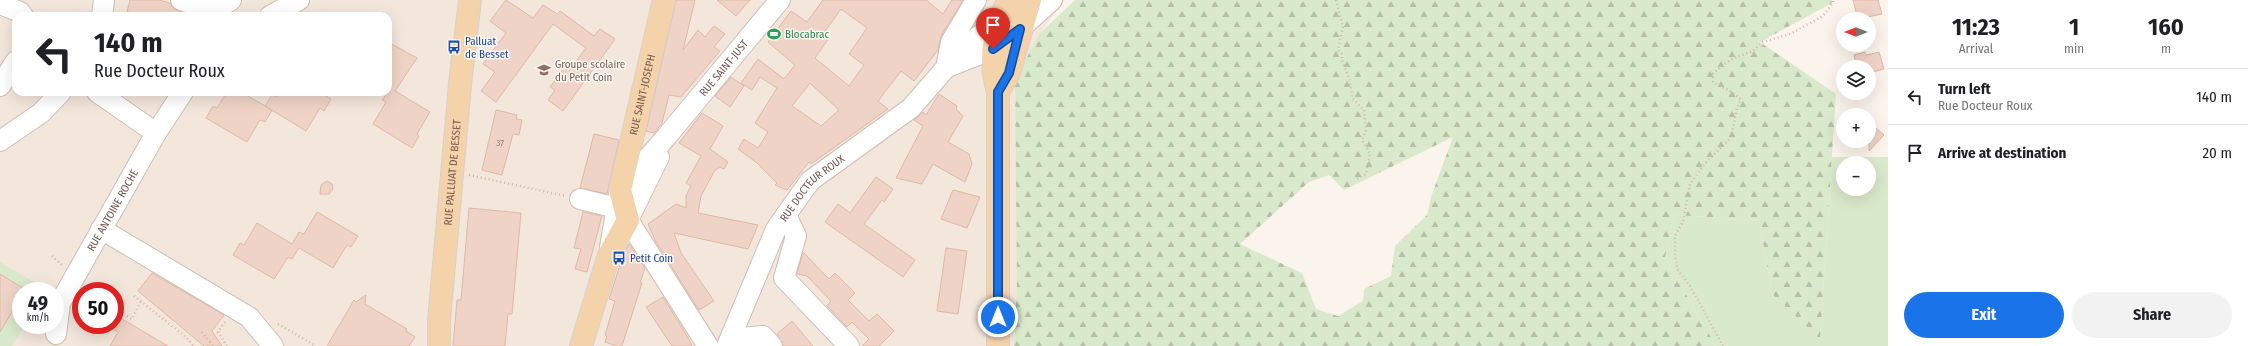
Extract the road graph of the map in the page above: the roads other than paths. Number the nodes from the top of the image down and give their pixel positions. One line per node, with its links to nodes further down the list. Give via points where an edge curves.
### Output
1 (104, 0): 13 (street)
2 (182, 0): 14 (street)
3 (231, 0): 15 (street)
4 (470, 0): 36 (main road, RUE PALLUAT DE BESSET, via 452,171)
5 (664, 0): 30 (main road, RUE SAINT-JOSEPH)
6 (780, 0): 27 (street, RUE SAINT-JUST)
7 (976, 0): 20 (street, via 951,42)
8 (1008, 0): 16 (main road)
9 (1030, 0): 17 (main road)
10 (1052, 0): 17 (street, RUE DOCTEUR ROUX)
11 (0, 4): 12 (street)
12 (16, 12)
13 (102, 12)
14 (208, 12)
15 (212, 12)
16 (999, 21): 18 (main road); 20 (street, RUE DOCTEUR ROUX, via 963,48)
17 (1020, 29): 18 (street, RUE DOCTEUR ROUX); 22 (main road, via 1009,73)
18 (993, 49): 20 (street, RUE DOCTEUR ROUX); 22 (main road, via 992,71)
19 (12, 67): 21 (street)
20 (946, 67): 31 (street, RUE DOCTEUR ROUX, via 911,108 810,181)
21 (0, 86)
22 (998, 92): 41 (main road)
23 (57, 96): 28 (street, via 41,113)
24 (103, 96): 26 (street)
25 (180, 96): 26 (street, RUE ANTOINE ROCHE)
26 (156, 133): 32 (street, RUE ANTOINE ROCHE)
27 (667, 136): 30 (street, RUE SAINT-JUST); 30 (street, RUE SAINT-JUST)
28 (0, 141)
29 (580, 199): 30 (street)
30 (622, 206): 37 (main road, RUE SAINT-JOSEPH); 38 (street)
31 (786, 215): 34 (street, RUE DOCTEUR ROUX, via 776,229); 40 (street, via 796,236 784,278)
32 (101, 230): 33 (street, RUE ANTOINE ROCHE); 35 (street, via 249,317)
33 (64, 296)
34 (730, 340): 39 (street, via 763,336)
35 (273, 346)
36 (439, 346)
37 (581, 346)
38 (708, 346)
39 (772, 346)
40 (849, 346)
41 (998, 346)

